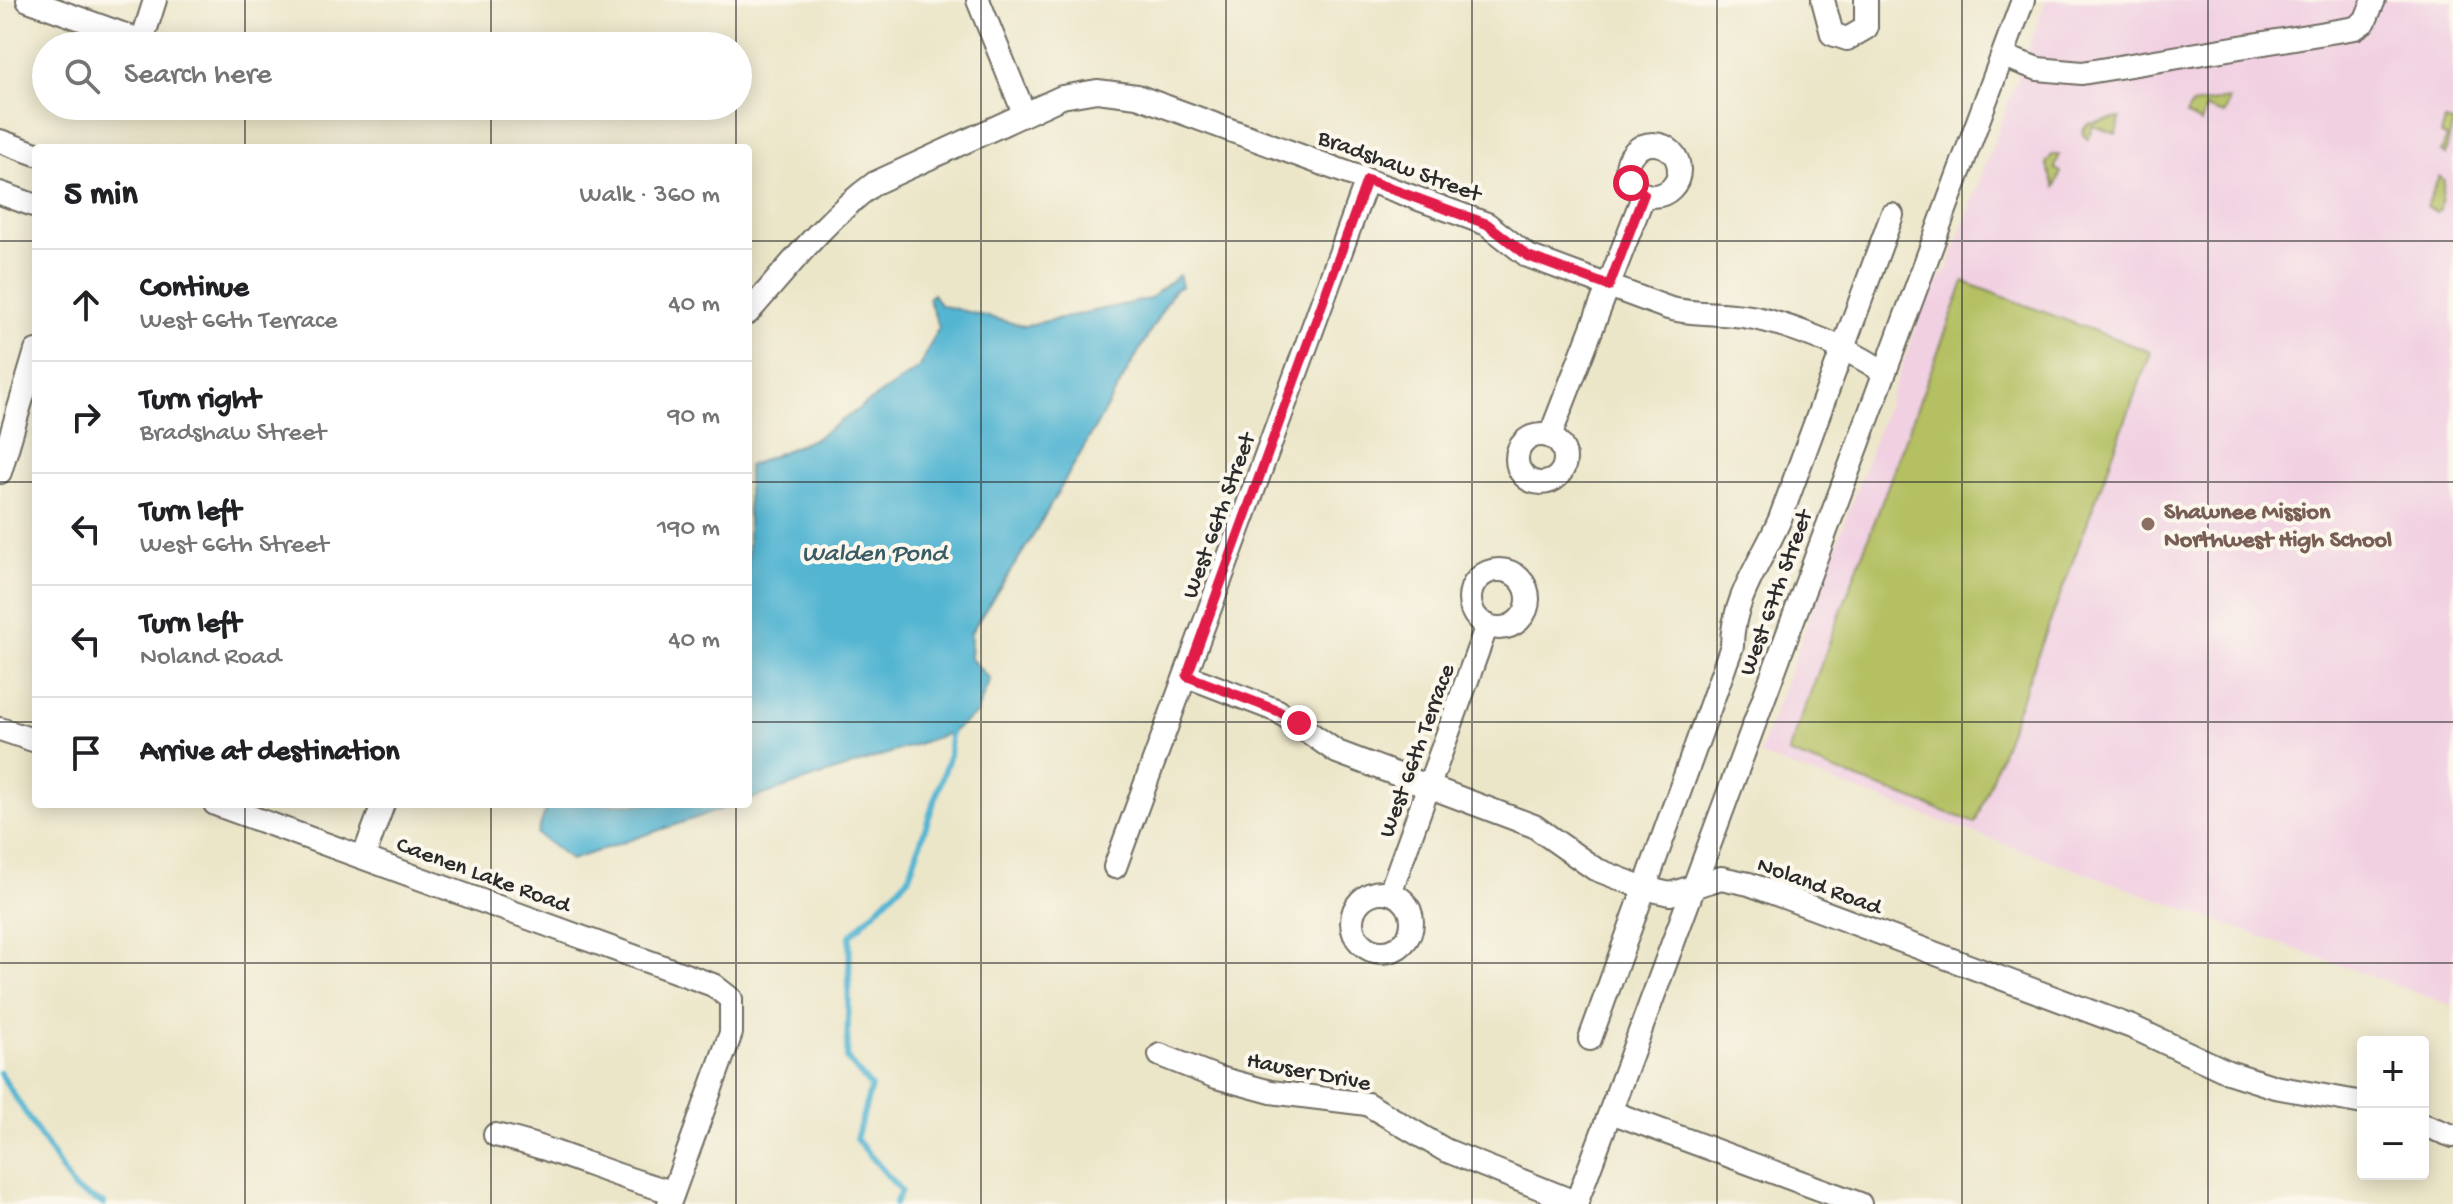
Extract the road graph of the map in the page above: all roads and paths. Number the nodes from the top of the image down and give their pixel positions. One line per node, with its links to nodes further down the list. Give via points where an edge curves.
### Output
1 (28, 0): 8 (street)
2 (155, 0): 9 (street)
3 (978, 0): 11 (street)
4 (1823, 0): 5 (street, via 1828,25 1840,39 1855,37 1866,28)
5 (1866, 0)
6 (2023, 0): 10 (street, West 67th Street)
7 (2374, 0): 10 (street, via 2365,21 2355,28 2082,73 2038,69)
8 (117, 32)
9 (145, 32)
10 (2003, 56): 23 (street, West 67th Street)
11 (1024, 113): 14 (street, Bradshaw Street, via 1062,97 1097,91 1137,96); 20 (street, Bradshaw Street, via 855,197)
12 (0, 141): 13 (street)
13 (32, 153)
14 (1367, 180): 19 (street, Bradshaw Street, via 1487,224 1528,256); 27 (street, West 66th Street)
15 (0, 193): 17 (street)
16 (1644, 194): 19 (street)
17 (32, 205)
18 (1892, 215): 21 (street, West 67th Street)
19 (1609, 286): 21 (street, Bradshaw Street, via 1686,313 1756,319); 24 (street)
20 (752, 309)
21 (1842, 348): 23 (street, Bradshaw Street); 36 (street, West 67th Street, via 1780,519 1751,573 1732,625 1732,646)
22 (32, 364): 25 (street)
23 (1883, 372): 35 (street, West 67th Street)
24 (1550, 436)
25 (0, 472)
26 (1487, 625): 30 (street, West 66th Terrace)
27 (1187, 676): 30 (street, Noland Road, via 1278,711 1337,752); 34 (street, West 66th Street)
28 (0, 729): 29 (street)
29 (32, 740)
30 (1431, 787): 36 (street, Noland Road, via 1534,826 1595,869); 37 (street, West 66th Terrace)
31 (226, 808): 33 (street, Caenen Lake Road)
32 (382, 808): 33 (street)
33 (364, 856): 45 (street, Caenen Lake Road, via 713,985 731,999 731,1033)
34 (1115, 867)
35 (1693, 887): 36 (street, Noland Road, via 1670,894); 40 (street, Noland Road, via 1721,878 1749,884 2132,1027 2228,1072); 41 (street, West 67th Street)
36 (1644, 888): 38 (street, West 67th Street)
37 (1390, 893)
38 (1590, 1039)
39 (1160, 1055): 46 (street, Hauser Drive, via 1271,1092 1367,1104 1468,1160)
40 (2357, 1102)
41 (1611, 1112): 46 (street, West 67th Street); 47 (street)
42 (2429, 1127): 44 (street)
43 (495, 1135): 45 (street, via 527,1142)
44 (2453, 1136)
45 (671, 1198)
46 (1577, 1203)
47 (1860, 1204)

